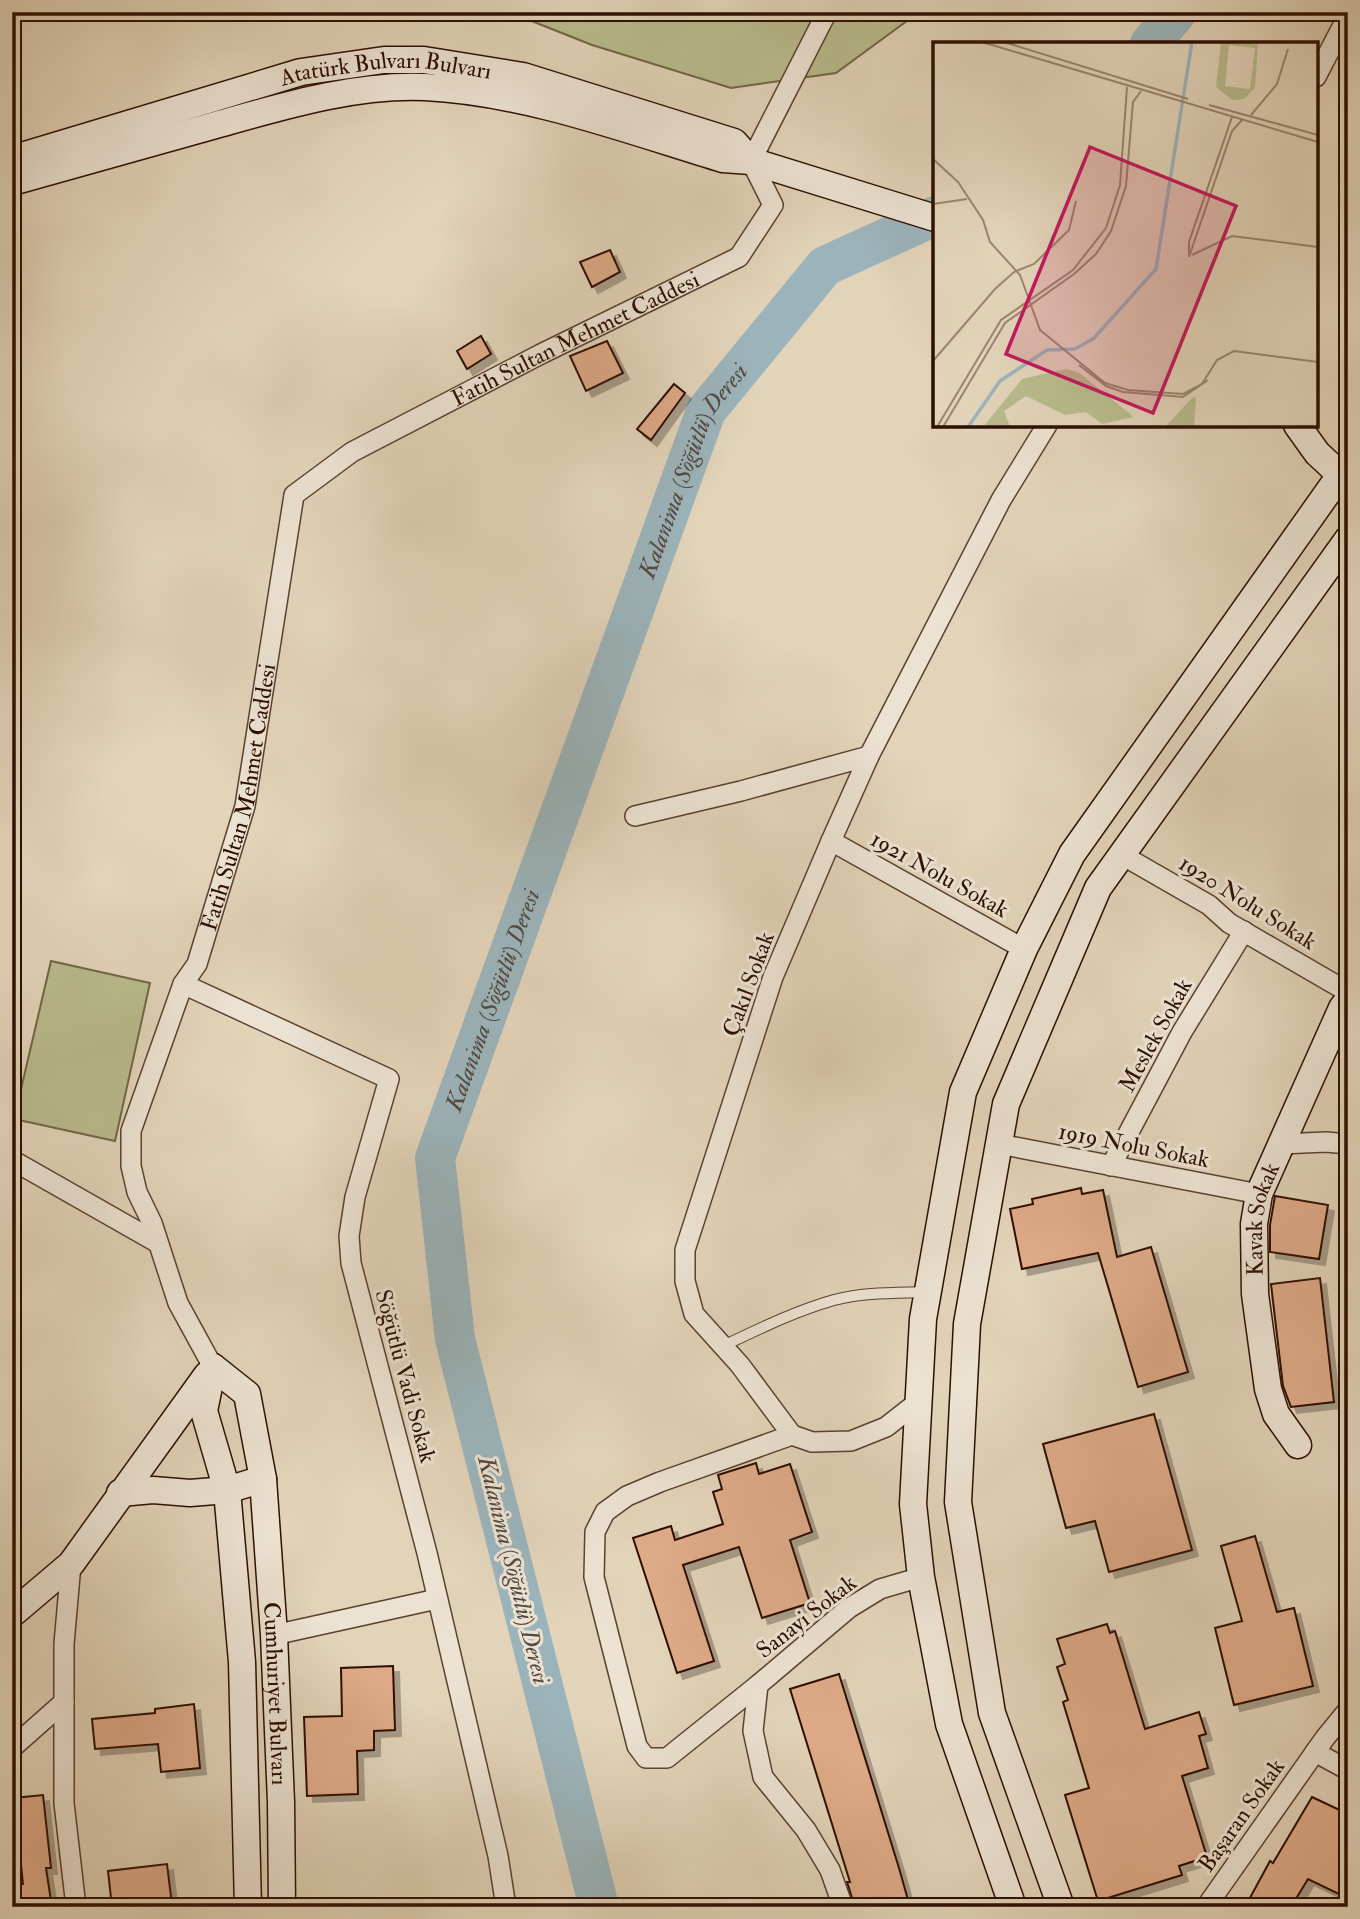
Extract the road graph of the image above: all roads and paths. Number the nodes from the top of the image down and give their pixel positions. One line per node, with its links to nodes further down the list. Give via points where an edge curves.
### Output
1 (827, 12): 5 (street)
2 (1347, 12): 3 (street)
3 (1318, 73)
4 (12, 159): 5 (street, Atatürk Bulvarı Bulvarı, via 301,72 384,60 424,60 523,76 734,142)
5 (751, 161): 6 (street, Atatürk Bulvarı Bulvarı, via 723,159 564,111 475,92 413,87 370,90 270,110); 7 (street, Atatürk Bulvarı Bulvarı); 18 (street, Fatih Sultan Mehmet Caddesi, via 773,205 739,257 352,452 294,495 245,806 197,964)
6 (12, 182)
7 (933, 217)
8 (1045, 427): 12 (street, Çakıl Sokak, via 1001,500)
9 (1298, 427): 10 (street, via 1317,453)
10 (1345, 474): 17 (street, via 1072,854)
11 (1348, 540): 15 (street)
12 (869, 755): 13 (street); 14 (street, Çakıl Sokak)
13 (635, 816)
14 (831, 841): 17 (street, 1921 Nolu Sokak); 29 (street, Çakıl Sokak, via 773,976 685,1250 685,1281 694,1314)
15 (1122, 855): 16 (street, 1920 Nolu Sokak, via 1209,905); 22 (street, via 1098,888 1006,1104)
16 (1244, 931): 19 (street, 1920 Nolu Sokak); 25 (street, Meslek Sokak, via 1182,1032)
17 (1024, 949): 28 (street, via 963,1092)
18 (183, 984): 27 (street, Fatih Sultan Mehmet Caddesi, via 131,1131 136,1192); 39 (street, Söğütlü Vadi Sokak, via 389,1079 355,1197 349,1236 351,1263)
19 (1348, 992)
20 (1348, 1000): 23 (street, Kavak Sokak)
21 (1348, 1143): 23 (street)
22 (999, 1144): 25 (street, 1919 Nolu Sokak); 54 (street, via 967,1324 958,1502 992,1713)
23 (1281, 1144): 26 (street, Kavak Sokak)
24 (12, 1160): 27 (street)
25 (1111, 1166): 26 (street, 1919 Nolu Sokak)
26 (1259, 1194): 33 (street, Kavak Sokak, via 1254,1224 1255,1294 1268,1390 1276,1414)
27 (158, 1243): 30 (street, Fatih Sultan Mehmet Caddesi, via 178,1303)
28 (927, 1292): 29 (lane, via 835,1299); 31 (street)
29 (723, 1346): 32 (street, Çakıl Sokak)
30 (213, 1367): 34 (street, Cumhuriyet Bulvarı, via 247,1394); 35 (street, Cumhuriyet Bulvarı, via 204,1411); 36 (street)
31 (918, 1402): 32 (street, via 886,1427 851,1441 812,1442); 38 (street, via 913,1504)
32 (792, 1435): 42 (street, via 627,1496 605,1512 595,1532 594,1577 637,1746 646,1758 667,1758)
33 (1298, 1446)
34 (263, 1479): 35 (street); 41 (street, Cumhuriyet Bulvarı)
35 (227, 1490): 36 (street); 49 (street, Cumhuriyet Bulvarı, via 242,1662)
36 (120, 1493): 37 (street)
37 (71, 1564): 40 (street); 43 (street)
38 (921, 1577): 42 (street, Sanayi Sokak, via 880,1589 849,1608); 53 (street, via 949,1724)
39 (437, 1599): 41 (street); 51 (street, Söğütlü Vadi Sokak)
40 (12, 1614)
41 (274, 1635): 50 (street, Cumhuriyet Bulvarı)
42 (758, 1685): 52 (street, Sanayi Sokak, via 753,1731 763,1777 806,1830 830,1870)
43 (64, 1702): 45 (street); 48 (street, via 64,1803)
44 (1348, 1710): 46 (street, Başaran Sokak)
45 (12, 1748)
46 (1315, 1752): 47 (street); 55 (street, Başaran Sokak)
47 (1348, 1769)
48 (76, 1907)
49 (248, 1907)
50 (282, 1907)
51 (506, 1907)
52 (843, 1907)
53 (1013, 1907)
54 (1061, 1907)
55 (1206, 1907)

